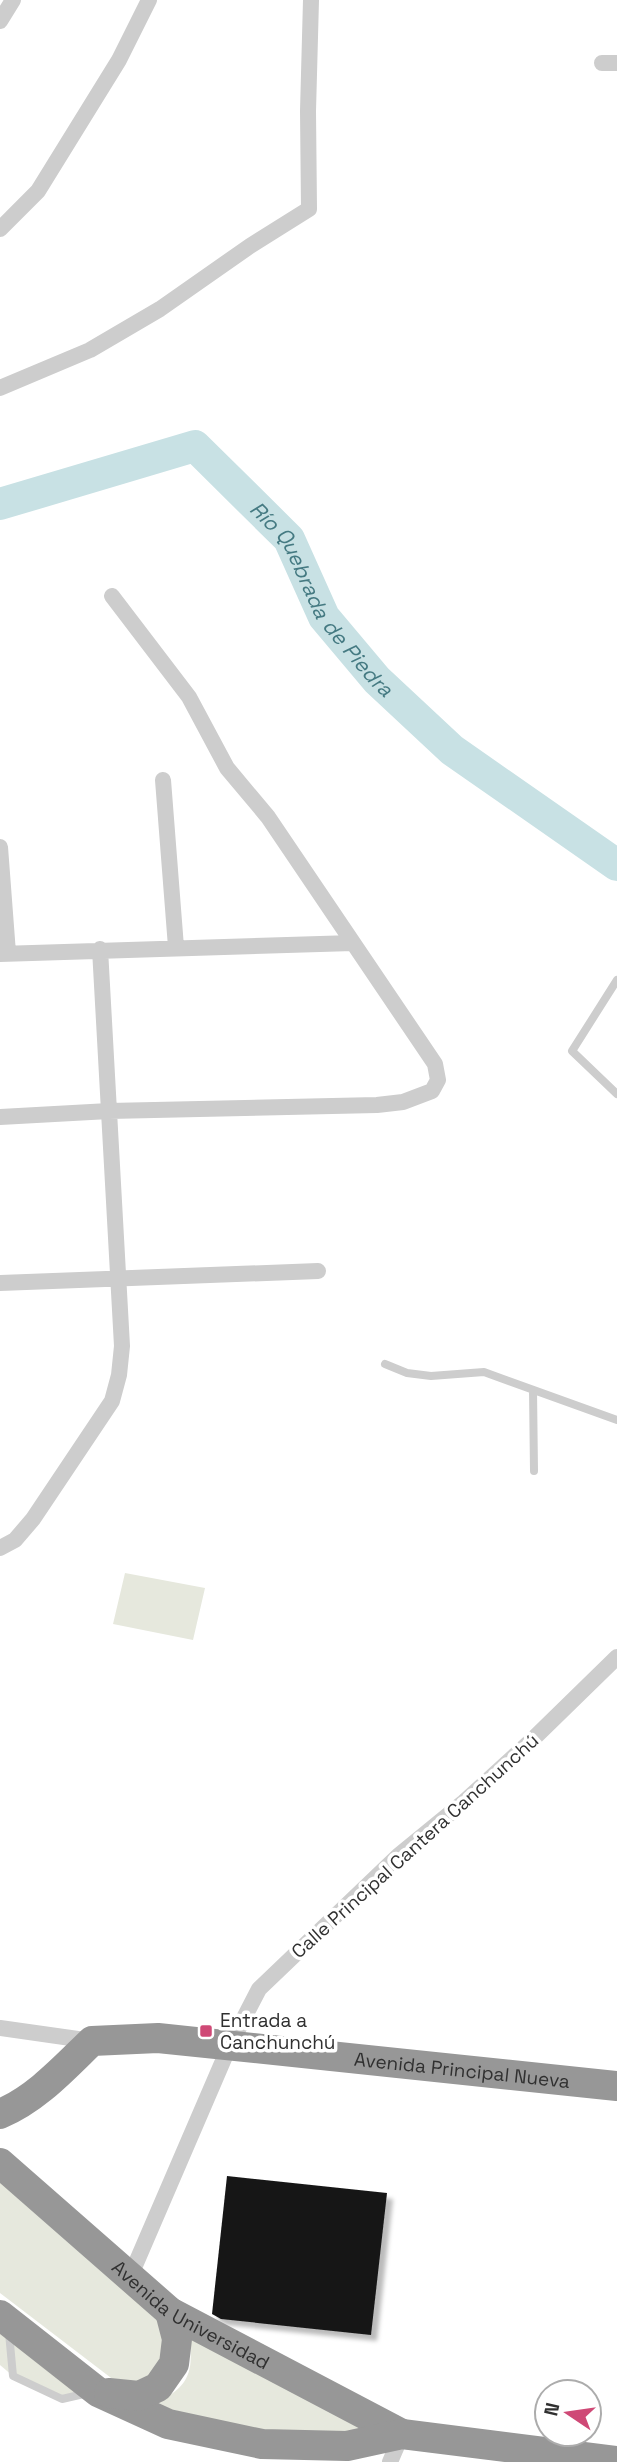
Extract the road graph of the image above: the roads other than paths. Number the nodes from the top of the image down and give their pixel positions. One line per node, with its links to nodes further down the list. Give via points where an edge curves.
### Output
1 (13, 0): 4 (street)
2 (149, 0): 5 (street, via 119,61 38,191)
3 (311, 0): 6 (street, via 309,209 90,350)
4 (0, 21)
5 (0, 229)
6 (0, 388)
7 (112, 596): 10 (street, via 189,697 227,768 268,817)
8 (163, 780): 11 (street)
9 (0, 847): 13 (street)
10 (354, 943): 11 (street); 16 (street, via 435,1064 438,1080 432,1091 403,1102 377,1105)
11 (176, 947): 12 (street)
12 (100, 949): 13 (street); 16 (street)
13 (4, 953)
14 (617, 980): 15 (lane, via 572,1051)
15 (617, 1094)
16 (109, 1111): 17 (street); 19 (street)
17 (0, 1117)
18 (318, 1271): 19 (street)
19 (118, 1279): 20 (street); 25 (street, via 122,1346 112,1401 33,1519 15,1540)
20 (0, 1283)
21 (385, 1364): 22 (lane, via 431,1376 484,1372)
22 (533, 1390): 23 (lane); 24 (lane)
23 (617, 1420)
24 (534, 1471)
25 (0, 1548)
26 (617, 1657): 29 (street, Calle Principal Cantera Canchunchú, via 259,1989)
27 (0, 2028): 28 (street)
28 (92, 2042): 29 (highway, Avenida Principal Nueva, via 158,2038); 31 (highway, via 45,2086)
29 (229, 2047): 30 (highway, Avenida Principal Nueva); 33 (street, Calle Principal Cantera Canchunchú)
30 (617, 2086)
31 (0, 2114)
32 (0, 2163): 33 (highway, Avenida Universidad)
33 (130, 2277): 34 (highway, Avenida Universidad)
34 (170, 2312): 36 (highway, via 177,2339 174,2364 158,2387 139,2396); 37 (highway, Avenida Universidad)
35 (4, 2318): 36 (highway, Avenida Universidad); 36 (lane, via 13,2376 62,2399)
36 (98, 2392): 37 (highway, Avenida Universidad, via 168,2424 262,2444 347,2446)
37 (402, 2434): 38 (highway, Avenida Universidad); 39 (street)
38 (617, 2461)
39 (390, 2462)

